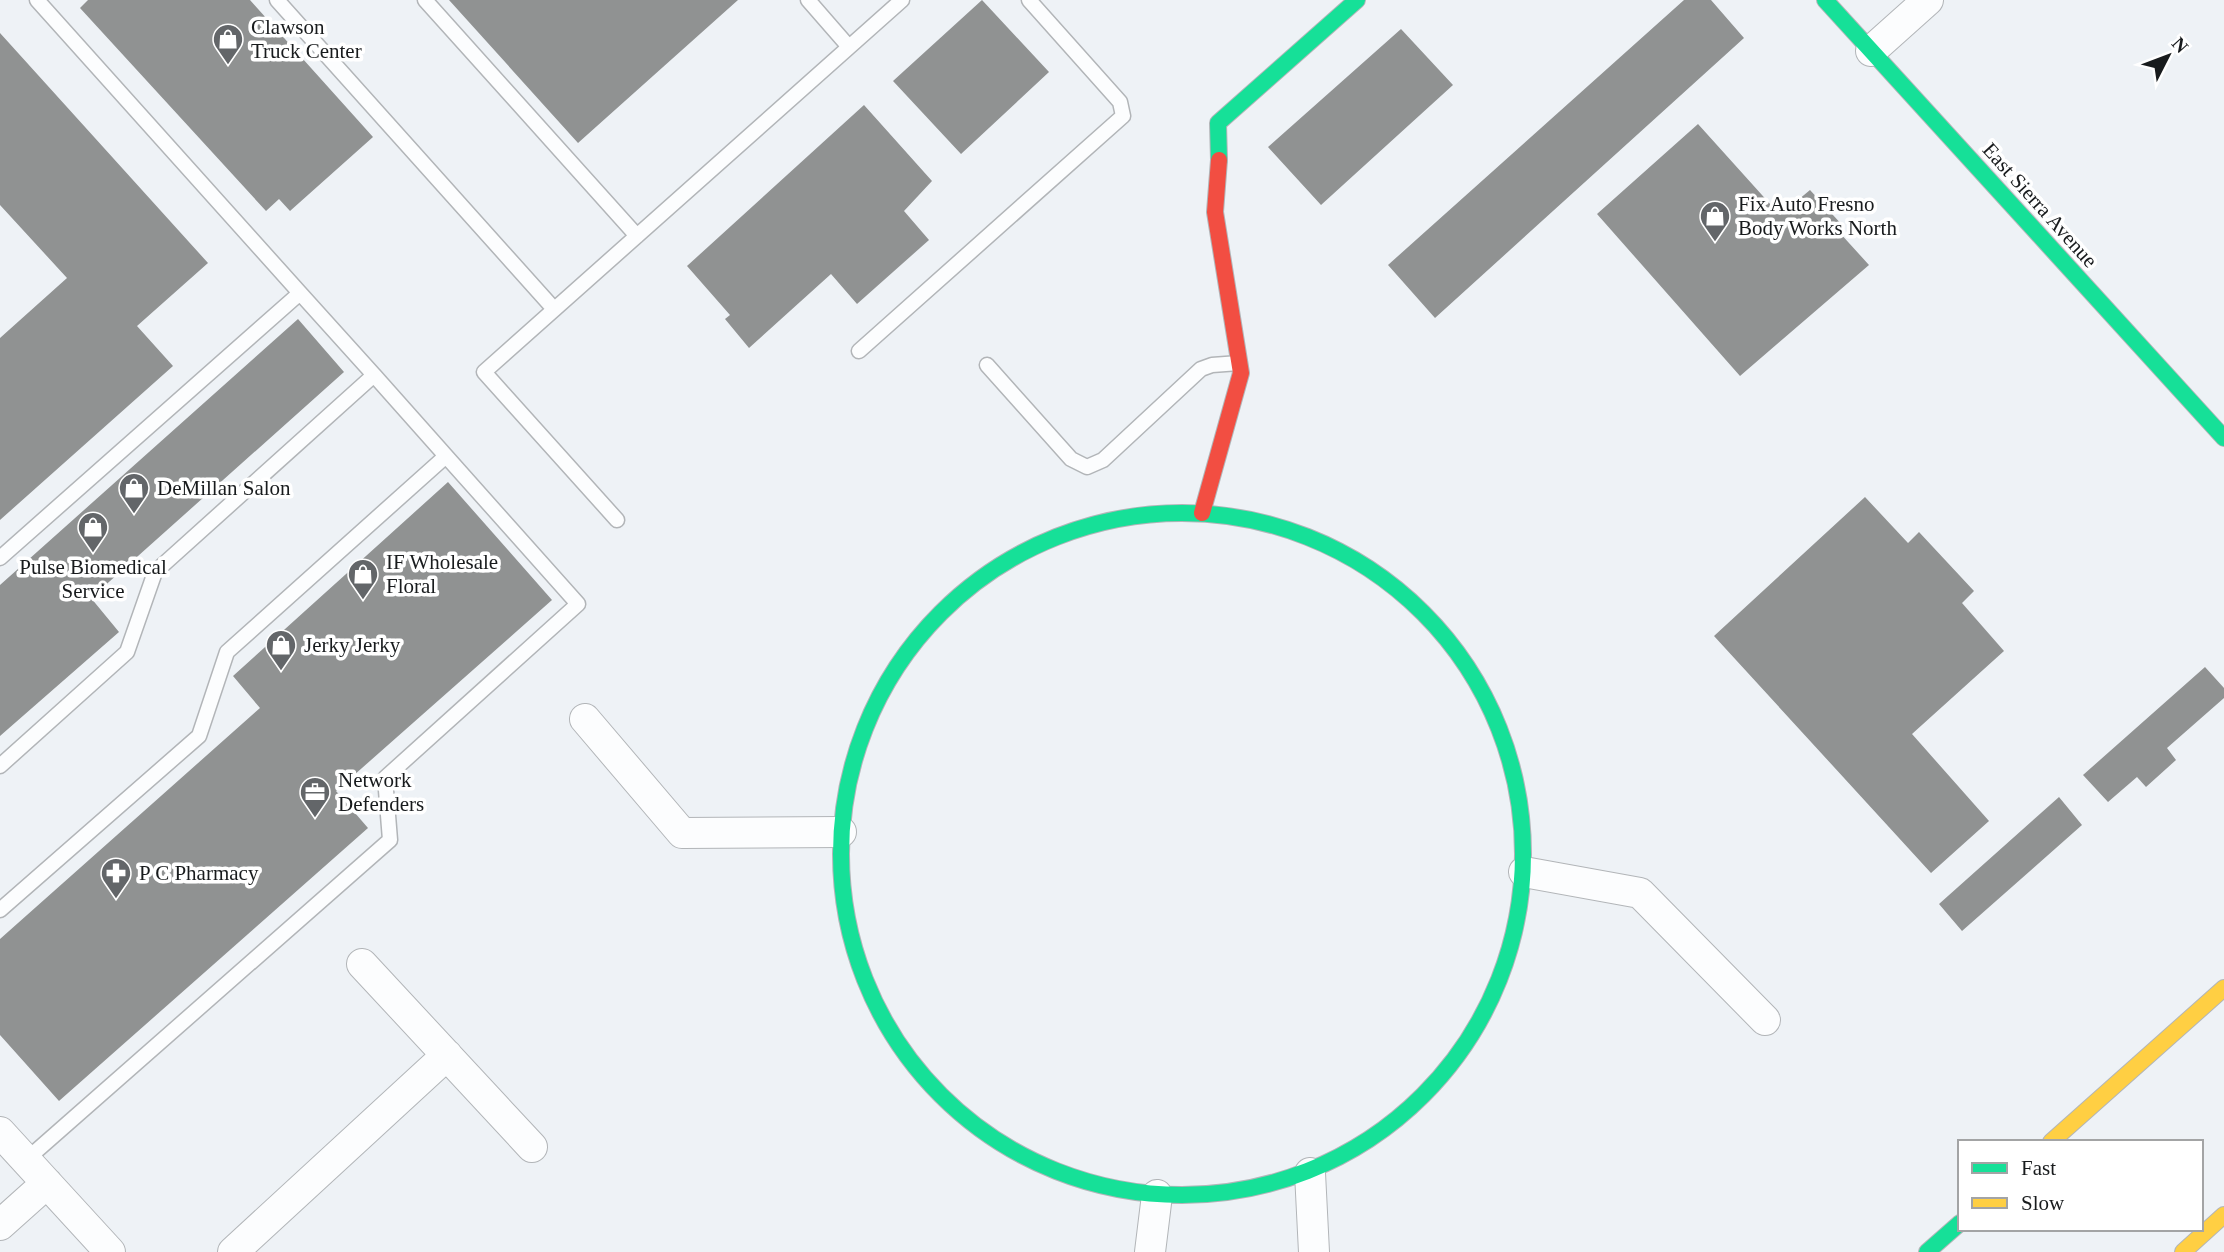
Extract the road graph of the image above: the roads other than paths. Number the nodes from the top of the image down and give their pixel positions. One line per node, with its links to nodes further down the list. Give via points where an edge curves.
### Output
1 (37, 0): 13 (lane)
2 (276, 0): 14 (lane)
3 (425, 0): 12 (lane)
4 (808, 0): 10 (lane)
5 (902, 0): 10 (lane)
6 (1029, 0): 15 (lane, via 1120,102 1123,116)
7 (1357, 0): 16 (main road, via 1218,123 1215,212)
8 (1825, 0): 11 (main road, East Sierra Avenue)
9 (1928, 0): 11 (street)
10 (849, 47): 12 (lane)
11 (1871, 51): 19 (main road, East Sierra Avenue)
12 (636, 236): 14 (lane)
13 (300, 293): 18 (lane); 23 (lane)
14 (554, 309): 22 (lane, via 484,372)
15 (859, 351)
16 (1240, 363): 17 (lane, via 1201,369 1103,460 1087,467 1071,459); 21 (main road)
17 (987, 365)
18 (374, 375): 20 (lane); 25 (lane, via 155,572 127,652)
19 (2224, 438)
20 (446, 456): 28 (lane, via 227,652 199,736); 36 (lane, via 578,604 385,778 390,840)
21 (1202, 513): 26 (main road, via 1135,515 1070,530 1009,558 955,598 910,646 875,704 852,766); 27 (main road, via 1277,525 1348,555 1410,599 1461,656 1498,723 1520,796)
22 (617, 520)
23 (0, 558)
24 (585, 719): 26 (street, via 682,833)
25 (0, 766)
26 (841, 832): 39 (main road, via 843,899 859,963 886,1024 925,1078 973,1124 1030,1160 1091,1184)
27 (1524, 872): 31 (street, via 1640,893); 37 (main road, via 1512,949 1482,1021 1437,1084 1379,1136)
28 (0, 910)
29 (362, 964): 32 (street)
30 (2224, 988): 34 (main road)
31 (1765, 1020)
32 (447, 1055): 35 (street); 44 (street)
33 (0, 1132): 36 (street)
34 (2054, 1140)
35 (532, 1147)
36 (26, 1160): 38 (street)
37 (1310, 1172): 39 (main road, via 1235,1193); 46 (street)
38 (47, 1183): 41 (street); 43 (street)
39 (1157, 1195): 45 (street)
40 (2224, 1215): 48 (main road)
41 (0, 1225)
42 (1958, 1225): 47 (main road)
43 (110, 1252)
44 (233, 1252)
45 (1150, 1252)
46 (1314, 1252)
47 (1927, 1252)
48 (2183, 1252)

